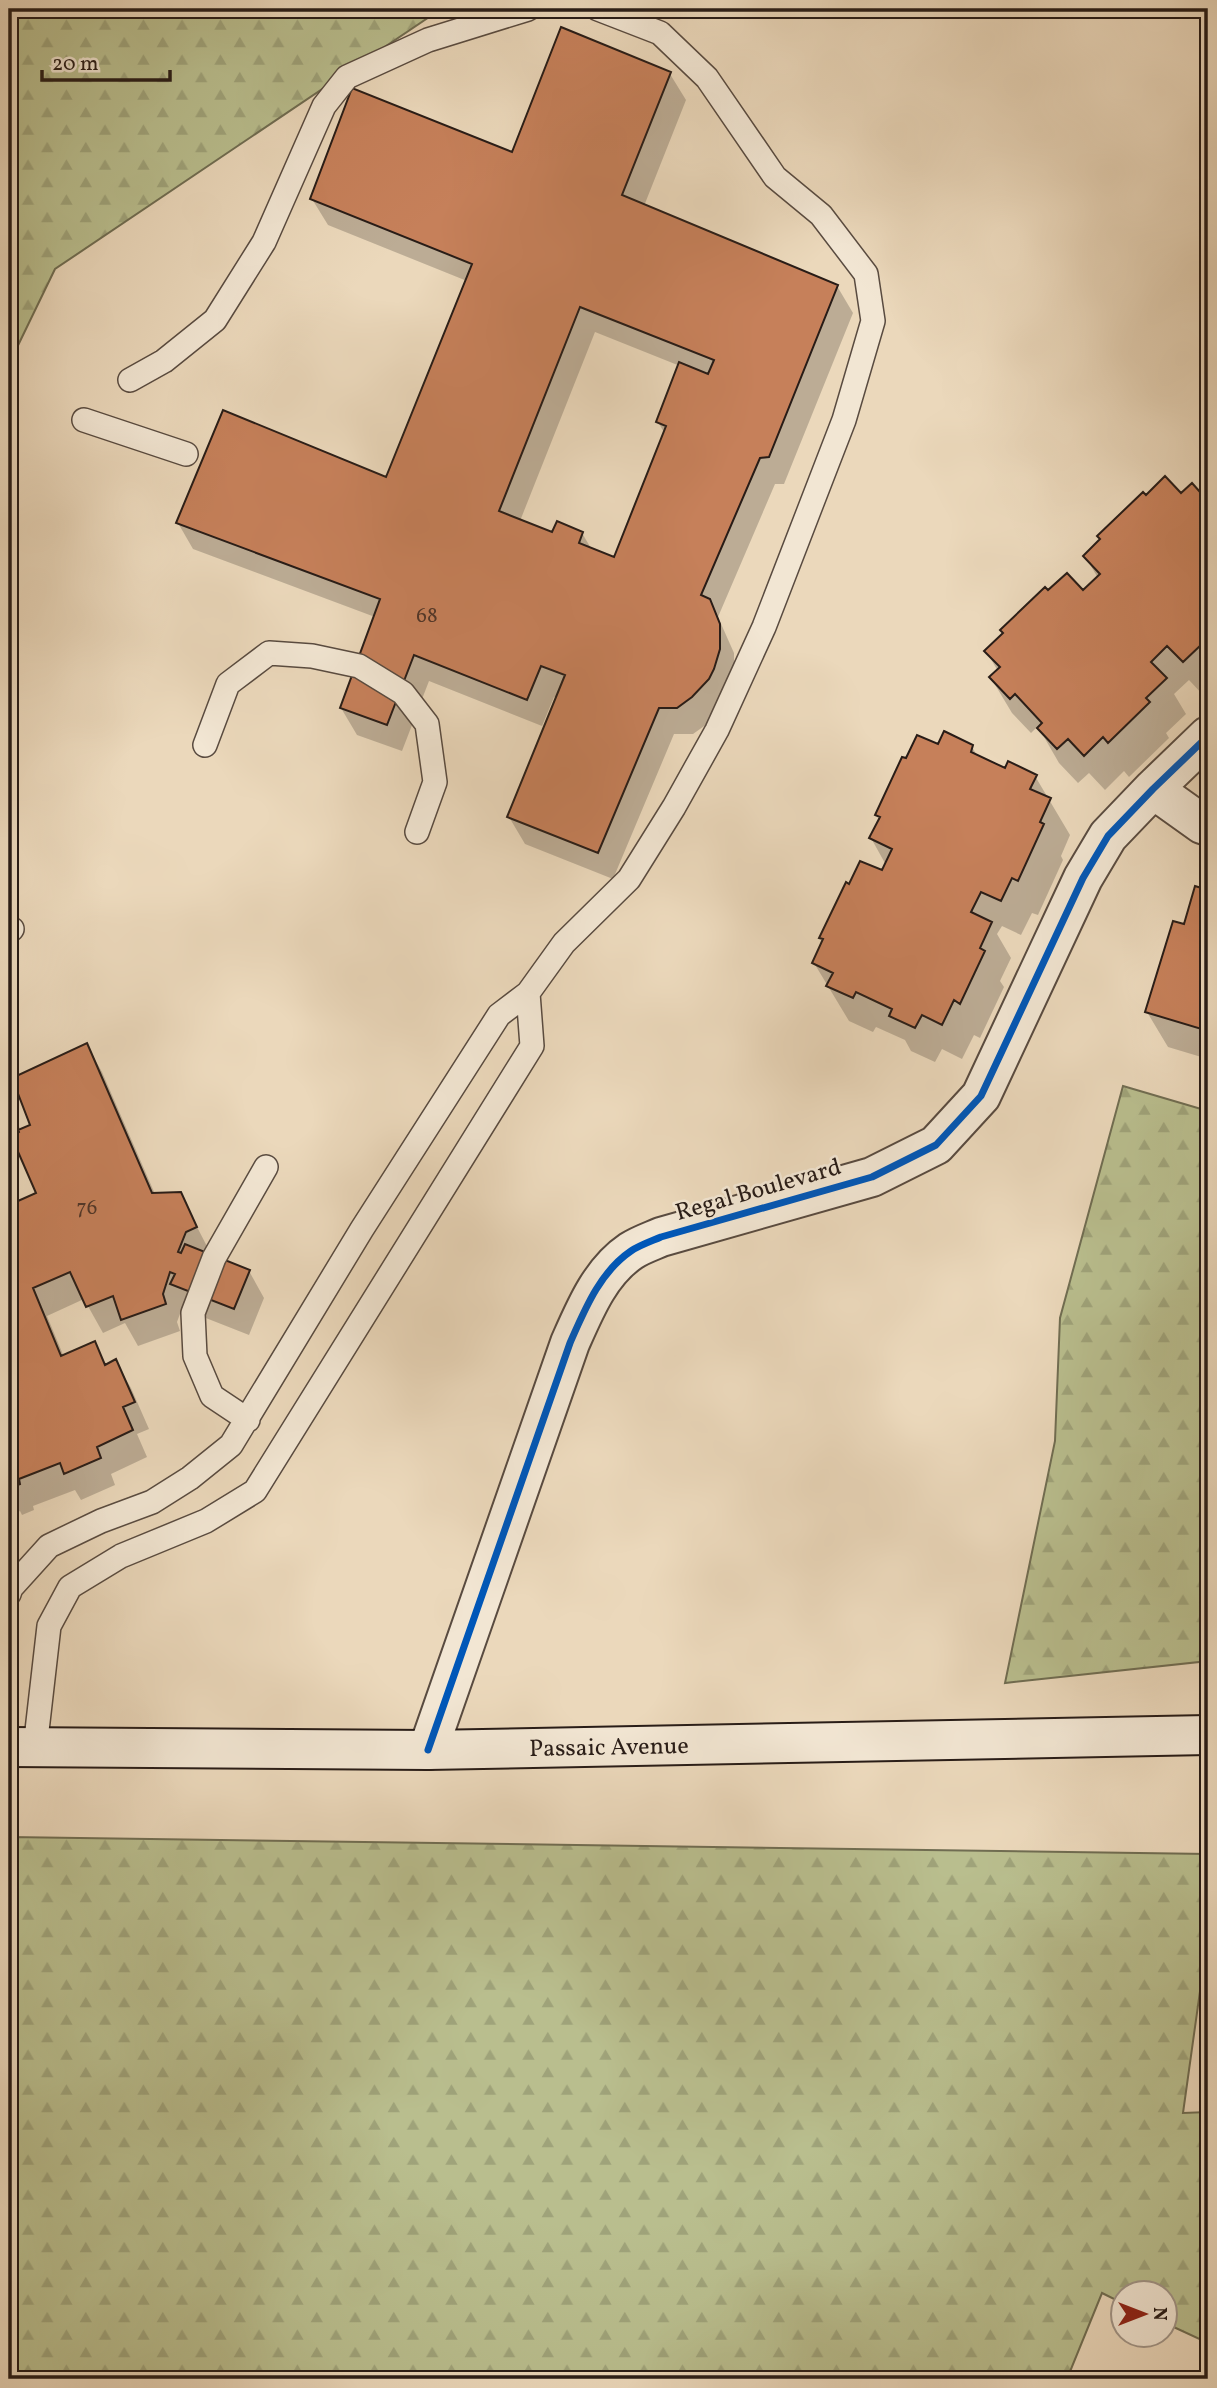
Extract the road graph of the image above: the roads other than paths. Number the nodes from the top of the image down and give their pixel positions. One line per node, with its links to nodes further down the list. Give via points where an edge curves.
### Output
1 (528, 9): 3 (lane, via 428,40 347,77 324,106 264,242 215,320 164,361)
2 (597, 9): 11 (lane, via 660,33 707,78 775,177 821,215 866,274 873,321 844,420 764,627 717,730 629,880 564,943)
3 (130, 380)
4 (84, 420): 5 (lane)
5 (186, 454)
6 (1208, 737): 8 (street, Regal Boulevard)
7 (205, 745): 10 (lane, via 228,684 269,653 359,666 403,692 427,724 435,782)
8 (1153, 789): 9 (street); 17 (street, Regal Boulevard, via 1108,836 1083,878 981,1096 936,1145 872,1177 662,1237 631,1251 608,1272 588,1301 570,1343)
9 (1208, 826)
10 (417, 832)
11 (528, 993): 13 (lane, via 499,1015 362,1229); 16 (lane, via 532,1046 255,1491 206,1521 121,1556 70,1587 49,1626)
12 (266, 1167): 13 (lane, via 214,1258 193,1313 195,1356 212,1396)
13 (248, 1420): 14 (lane, via 231,1445 190,1478 152,1502 49,1546)
14 (9, 1594)
15 (1208, 1735): 17 (street, Passaic Avenue)
16 (22, 1748): 17 (street, Passaic Avenue)
17 (428, 1750)

